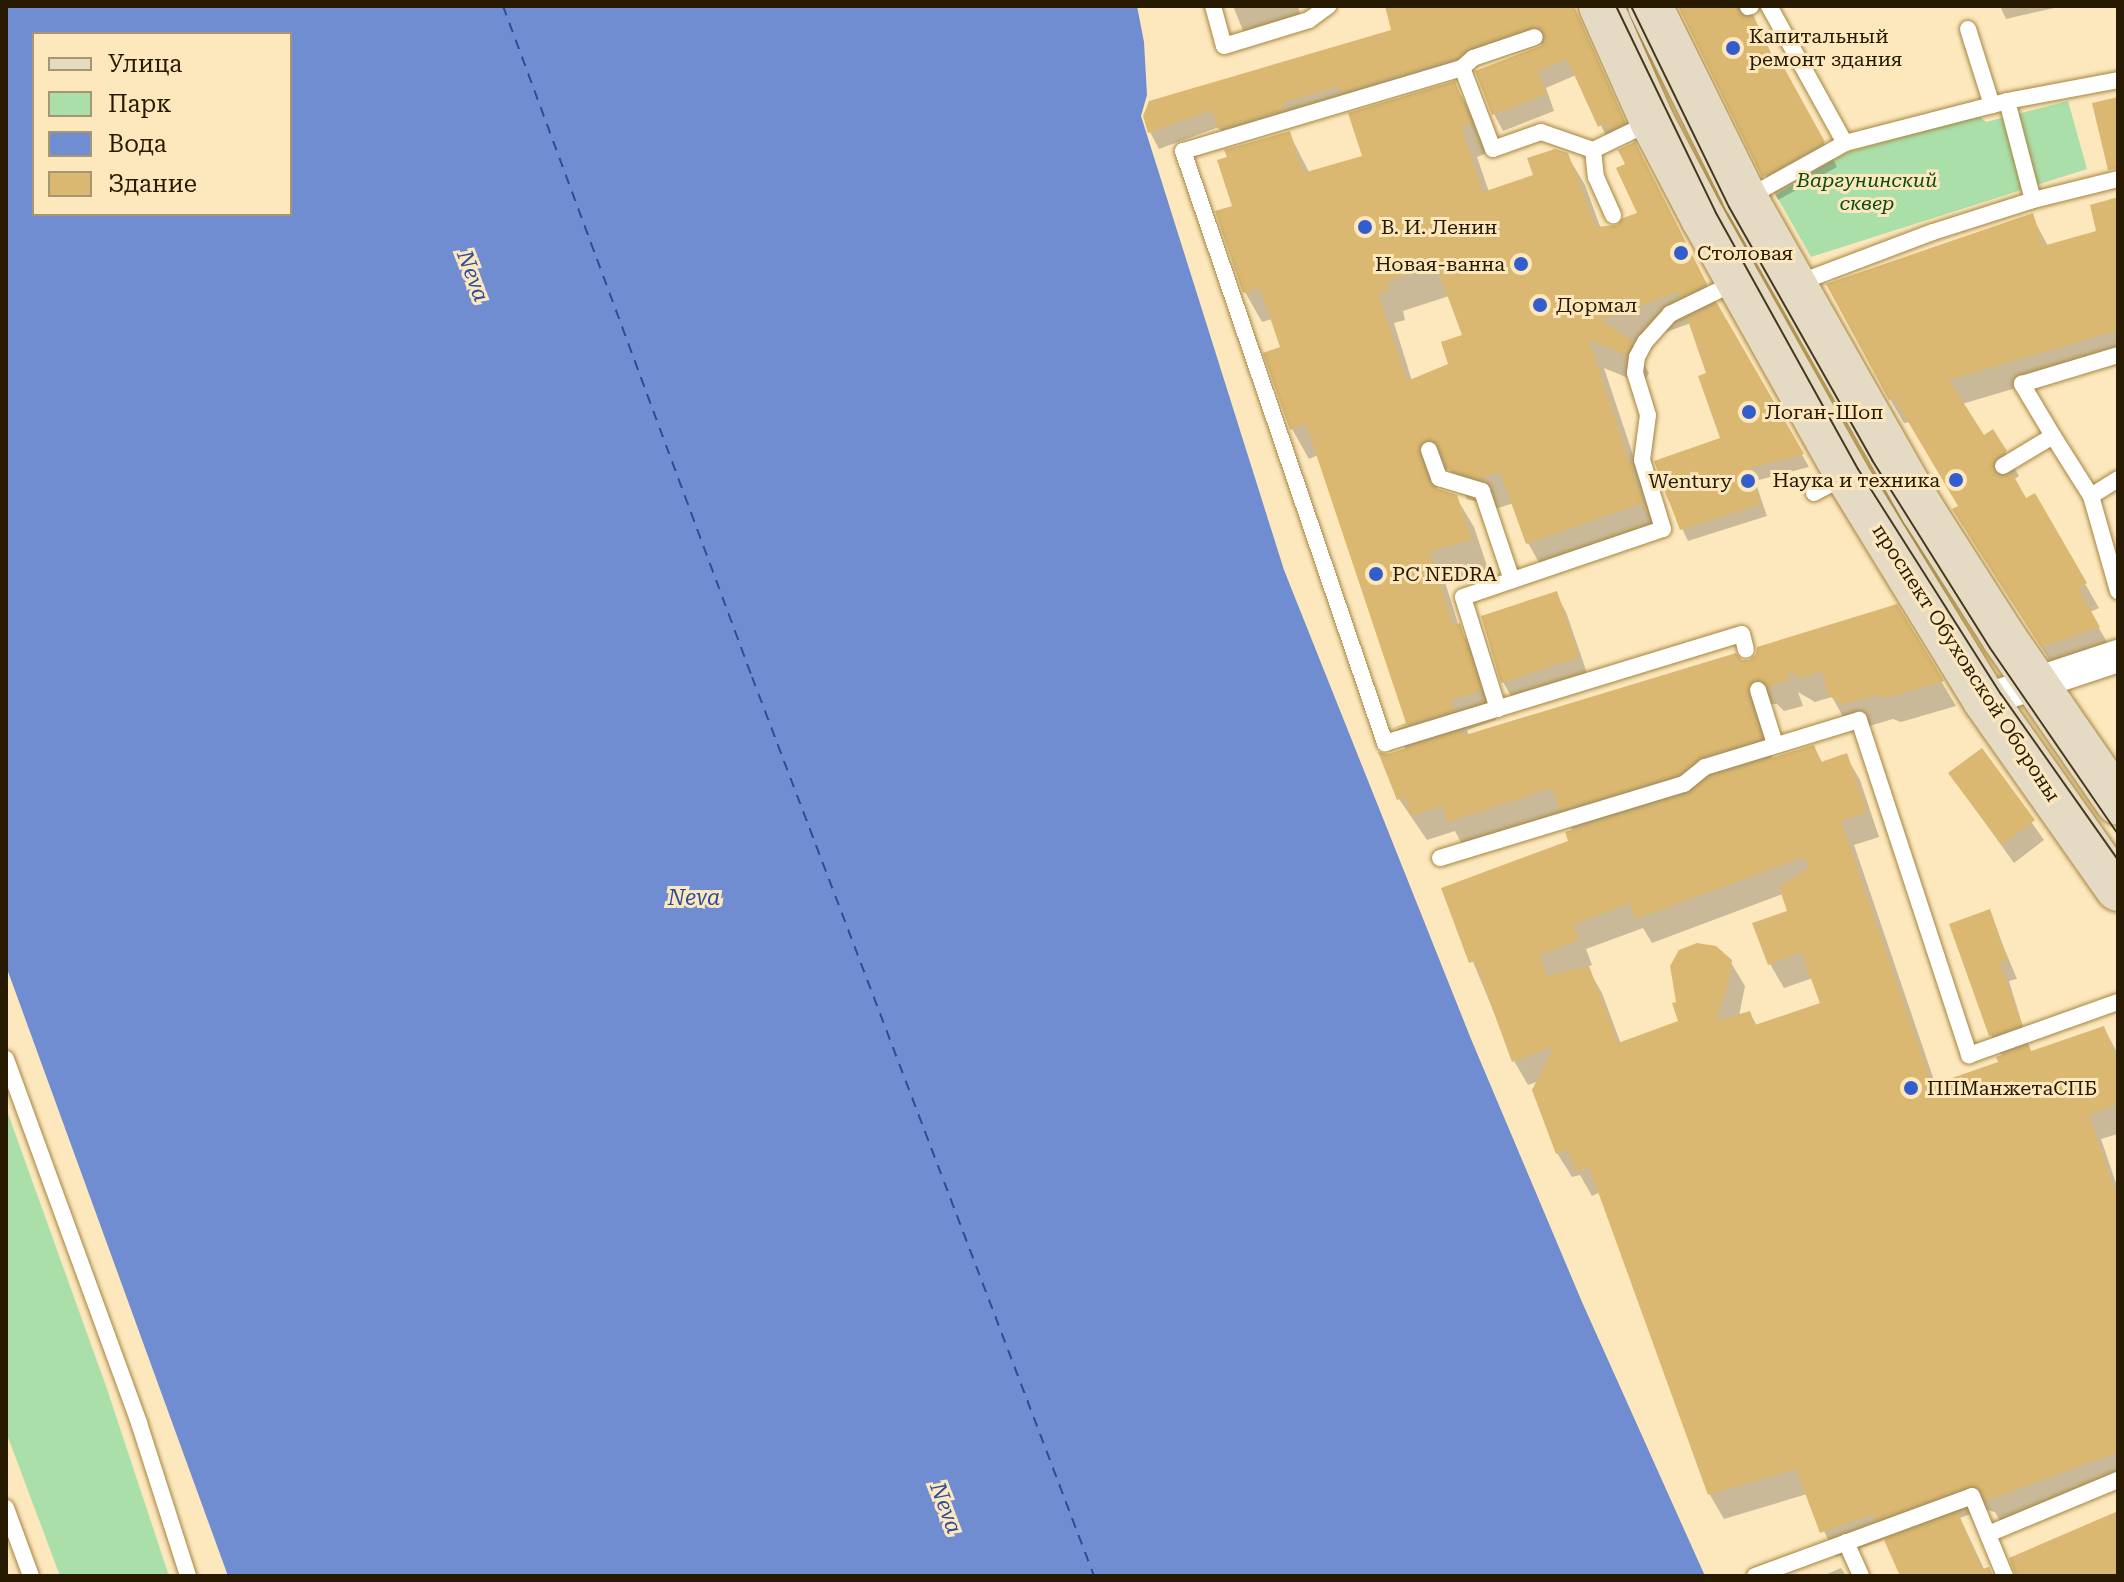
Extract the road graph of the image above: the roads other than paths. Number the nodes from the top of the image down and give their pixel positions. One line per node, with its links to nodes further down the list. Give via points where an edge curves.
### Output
1 (1213, 6): 2 (lane, via 1224,46 1309,20)
2 (1328, 6)
3 (1601, 6): 11 (main road, проспект Обуховской Обороны)
4 (1769, 6): 12 (lane)
5 (1666, 27): 19 (main road)
6 (1968, 29): 10 (lane)
7 (1535, 37): 8 (lane, via 1473,58)
8 (1462, 68): 13 (lane, via 1493,149 1541,132); 33 (lane, via 1183,151 1385,743)
9 (2118, 80): 10 (lane)
10 (1999, 103): 12 (lane); 16 (lane)
11 (1652, 121): 13 (lane); 18 (main road, проспект Обуховской Обороны)
12 (1845, 143): 15 (lane)
13 (1593, 150): 17 (lane, via 1596,177)
14 (2118, 179): 16 (lane)
15 (1761, 190)
16 (2033, 200): 19 (lane)
17 (1613, 215)
18 (1737, 282): 26 (lane, via 1670,314 1637,357 1635,373 1648,415 1642,460 1663,529); 32 (main road, проспект Обуховской Обороны, via 1830,484)
19 (1792, 286): 30 (main road, via 1923,511)
20 (2118, 355): 21 (lane, via 2022,384)
21 (2053, 436): 23 (lane); 25 (lane)
22 (1429, 450): 26 (lane, via 1439,478 1482,491)
23 (2003, 466)
24 (2118, 479): 25 (lane)
25 (2091, 496): 27 (lane)
26 (1512, 580): 33 (lane, via 1463,597)
27 (2118, 591)
28 (1746, 650): 33 (lane, via 1742,634)
29 (2118, 656): 30 (street)
30 (2035, 684): 32 (street); 35 (main road)
31 (1758, 690): 34 (lane)
32 (1985, 700): 37 (main road, проспект Обуховской Обороны)
33 (1498, 709)
34 (1775, 744): 36 (lane, via 1705,767 1684,784); 38 (lane, via 1859,720 1969,1055)
35 (2118, 803)
36 (1440, 858)
37 (2118, 889)
38 (2118, 1002)
39 (6, 1059): 45 (lane, via 139,1423)
40 (2118, 1480): 42 (lane)
41 (6, 1508): 44 (lane)
42 (1988, 1534): 43 (lane, via 1972,1496); 48 (lane)
43 (1846, 1542): 46 (lane); 47 (lane)
44 (31, 1576)
45 (188, 1576)
46 (1755, 1576)
47 (1861, 1576)
48 (2005, 1576)

